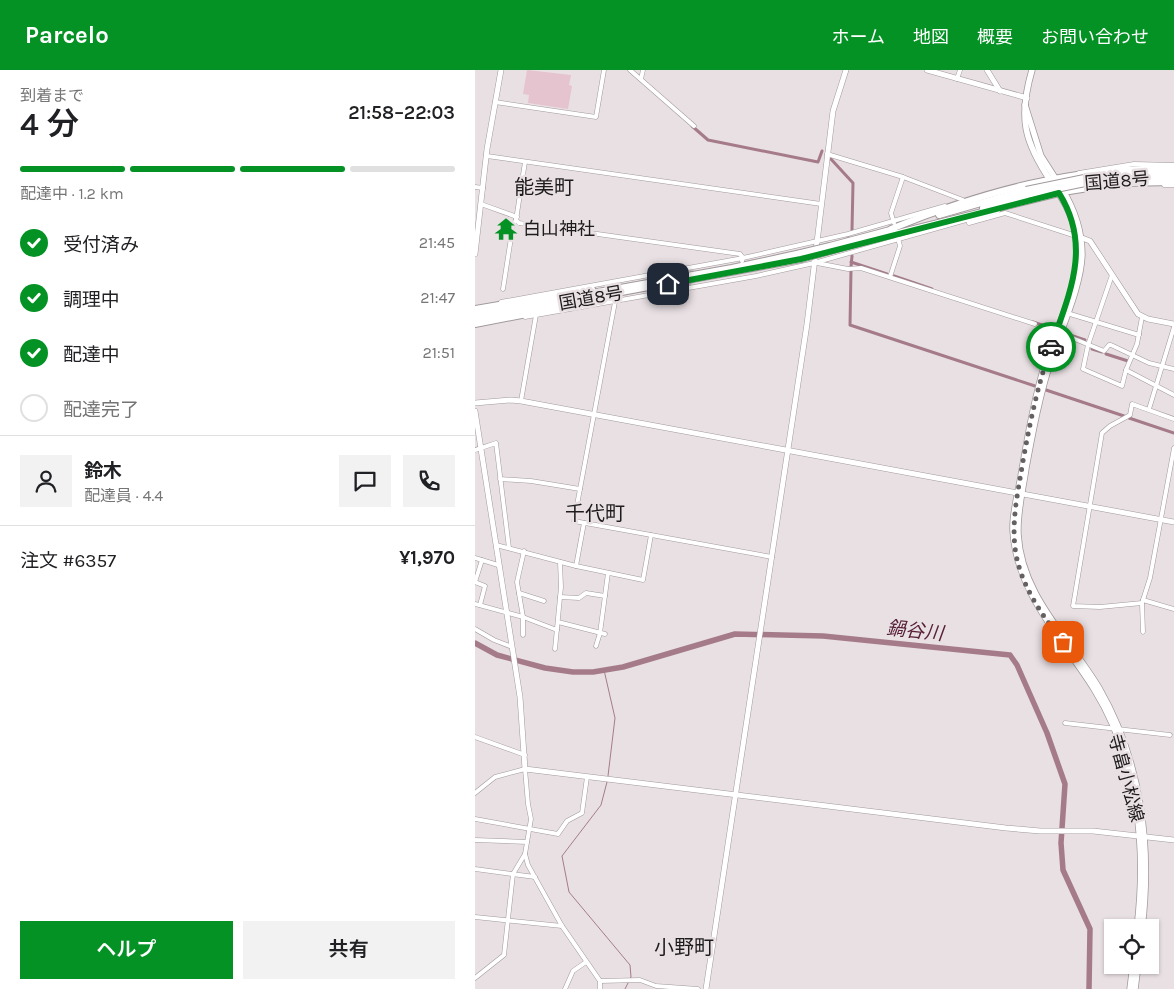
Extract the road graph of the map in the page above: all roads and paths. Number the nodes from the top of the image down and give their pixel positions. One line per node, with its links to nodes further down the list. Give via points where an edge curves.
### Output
1 (501, 70): 14 (street)
2 (604, 70): 14 (street, via 596,117)
3 (630, 70): 10 (street)
4 (643, 70): 10 (street)
5 (846, 70): 16 (street, via 833,112)
6 (927, 70): 11 (street)
7 (960, 70): 11 (street)
8 (987, 70): 12 (street)
9 (1032, 70): 13 (main road, 寺畠小松線)
10 (641, 79): 15 (street)
11 (957, 79): 12 (street)
12 (1000, 91): 13 (street)
13 (1027, 98): 23 (main road, 寺畠小松線, via 1023,112 1026,134 1035,155)
14 (495, 102): 17 (street)
15 (694, 126)
16 (827, 154): 21 (street); 33 (street)
17 (487, 156): 18 (street); 27 (street)
18 (525, 162): 33 (street); 34 (street)
19 (1174, 167): 23 (highway, via 1131,168)
20 (1174, 173): 24 (highway, 国道8号, via 1128,173)
21 (903, 177): 31 (street); 36 (street, via 891,213)
22 (1174, 177): 24 (highway, 国道8号)
23 (1052, 178): 28 (highway); 29 (main road, 寺畠小松線)
24 (1091, 182): 25 (highway); 28 (highway, 国道8号, bridge); 29 (highway)
25 (1174, 184)
26 (475, 187): 27 (street)
27 (483, 188): 32 (street)
28 (1025, 190): 31 (street, via 1018,184); 36 (highway, 国道8号); 39 (highway, 国道8号)
29 (1061, 192): 30 (highway); 38 (main road, 寺畠小松線, via 1075,212)
30 (1040, 196): 35 (street, via 1031,202); 39 (highway, via 919,230)
31 (963, 200): 36 (street)
32 (481, 204): 34 (street); 37 (street)
33 (821, 204): 41 (street)
34 (516, 218): 45 (street, via 519,223 740,254); 49 (street)
35 (968, 220): 38 (street, via 969,223 1005,212); 40 (street)
36 (892, 224): 41 (street); 42 (highway, 国道8号)
37 (476, 231): 43 (street)
38 (1079, 237): 47 (street, via 1090,241); 54 (main road, 寺畠小松線, via 1080,270); 84 (main road, 寺畠小松線, via 1076,269 1037,390)
39 (877, 238): 42 (highway, 国道8号)
40 (899, 239): 46 (street); 48 (street, via 900,246)
41 (817, 242): 45 (street); 46 (street)
42 (830, 249): 44 (highway, 国道8号, bridge)
43 (475, 254)
44 (801, 256): 50 (highway, 国道8号); 50 (highway, 国道8号, via 650,287)
45 (742, 260): 52 (street, via 505,301)
46 (815, 263): 48 (street, via 861,268); 51 (street, via 689,287); 81 (street)
47 (1112, 274): 58 (street); 60 (street)
48 (890, 277): 62 (street)
49 (503, 289)
50 (625, 289): 51 (highway, 国道8号)
51 (614, 294): 52 (highway); 56 (highway, 国道8号); 57 (street); 77 (street)
52 (490, 307): 53 (highway)
53 (475, 309)
54 (1067, 313): 60 (street); 64 (main road, 寺畠小松線)
55 (475, 314): 56 (highway, 国道8号)
56 (499, 314): 57 (street, via 503,321); 59 (highway, 国道8号); 61 (highway)
57 (536, 316): 73 (street)
58 (1142, 317): 63 (street); 65 (street)
59 (475, 319)
60 (1095, 322): 65 (street); 66 (street)
61 (475, 324)
62 (1035, 324)
63 (1174, 326): 68 (street)
64 (1060, 333): 66 (street); 84 (main road, 寺畠小松線, via 1038,405)
65 (1139, 335): 67 (street)
66 (1088, 345): 67 (street, via 1104,351 1111,344); 70 (street, via 1085,371 1123,386)
67 (1133, 355): 68 (street); 70 (street)
68 (1163, 367): 69 (street); 71 (street)
69 (1174, 369)
70 (1126, 370): 71 (street, via 1146,378)
71 (1157, 387): 72 (street); 75 (street)
72 (1174, 396)
73 (521, 401): 74 (street); 77 (street)
74 (475, 403)
75 (1149, 409): 78 (street); 85 (street, via 1132,404 1130,415 1102,433)
76 (475, 411): 80 (street)
77 (593, 415): 81 (street); 83 (street)
78 (1174, 419)
79 (1174, 448): 86 (street)
80 (477, 449): 82 (street, via 496,443); 90 (street)
81 (788, 451): 84 (street); 93 (street)
82 (500, 478): 83 (street); 91 (street)
83 (580, 489): 88 (street, via 574,521)
84 (1020, 492): 85 (street); 121 (main road, 寺畠小松線, via 1013,528 1024,580)
85 (1090, 507): 86 (street); 105 (street, via 1073,606 1100,607)
86 (1161, 520): 87 (street); 105 (street)
87 (1174, 522)
88 (584, 523): 89 (street); 98 (street)
89 (651, 535): 93 (street); 99 (street, via 643,580)
90 (495, 544): 91 (street); 97 (street)
91 (509, 548): 92 (street)
92 (524, 551): 96 (street); 101 (street, via 518,575)
93 (772, 557): 128 (street)
94 (475, 558): 95 (street)
95 (482, 560): 97 (street); 100 (street)
96 (560, 562): 98 (street); 103 (street)
97 (499, 565): 108 (street)
98 (576, 566): 99 (street)
99 (608, 573): 102 (street)
100 (475, 582): 106 (street, via 485,586)
101 (519, 593): 104 (street); 109 (street)
102 (605, 596): 103 (street, via 586,593 579,598); 114 (street)
103 (560, 597): 110 (street)
104 (544, 601)
105 (1142, 602): 107 (street); 113 (street)
106 (477, 605): 108 (street)
107 (1174, 609)
108 (507, 612): 109 (street); 117 (street)
109 (523, 617): 112 (street); 116 (street)
110 (558, 622): 112 (street); 114 (street)
111 (475, 629): 117 (street)
112 (557, 630): 119 (street)
113 (1143, 632)
114 (600, 633): 115 (street); 118 (street)
115 (605, 634)
116 (523, 635)
117 (512, 646): 124 (street, via 524,721)
118 (596, 646)
119 (555, 649)
120 (1065, 723): 121 (street)
121 (1116, 729): 122 (street); 131 (main road, 寺畠小松線, via 1138,792)
122 (1170, 735)
123 (475, 737): 124 (street)
124 (525, 755): 125 (street)
125 (525, 769): 126 (street); 127 (street, via 495,777); 130 (street)
126 (587, 777): 128 (street); 130 (street, via 582,813 578,817 567,821 554,835)
127 (475, 792)
128 (735, 795): 131 (street, via 1006,828); 153 (street)
129 (475, 819): 130 (street)
130 (531, 827): 134 (street)
131 (1143, 837): 133 (street); 140 (main road, 寺畠小松線); 141 (main road, 寺畠小松線)
132 (475, 840): 134 (street)
133 (1174, 840)
134 (527, 842): 135 (street)
135 (525, 854): 137 (street); 138 (street)
136 (475, 869): 137 (street)
137 (513, 874): 138 (street); 142 (street)
138 (535, 877): 143 (street)
139 (475, 916): 142 (street)
140 (1138, 919)
141 (1143, 919)
142 (507, 920): 143 (street); 147 (street, via 503,955)
143 (562, 926): 144 (street)
144 (586, 962): 148 (street); 150 (street, via 573,971)
145 (1132, 974): 154 (main road)
146 (1136, 974): 155 (main road)
147 (475, 978)
148 (600, 981): 149 (street, via 640,980); 151 (street)
149 (653, 987): 152 (street)
150 (565, 989)
151 (600, 989)
152 (698, 989)
153 (706, 989)
154 (1130, 989)
155 (1135, 989)

